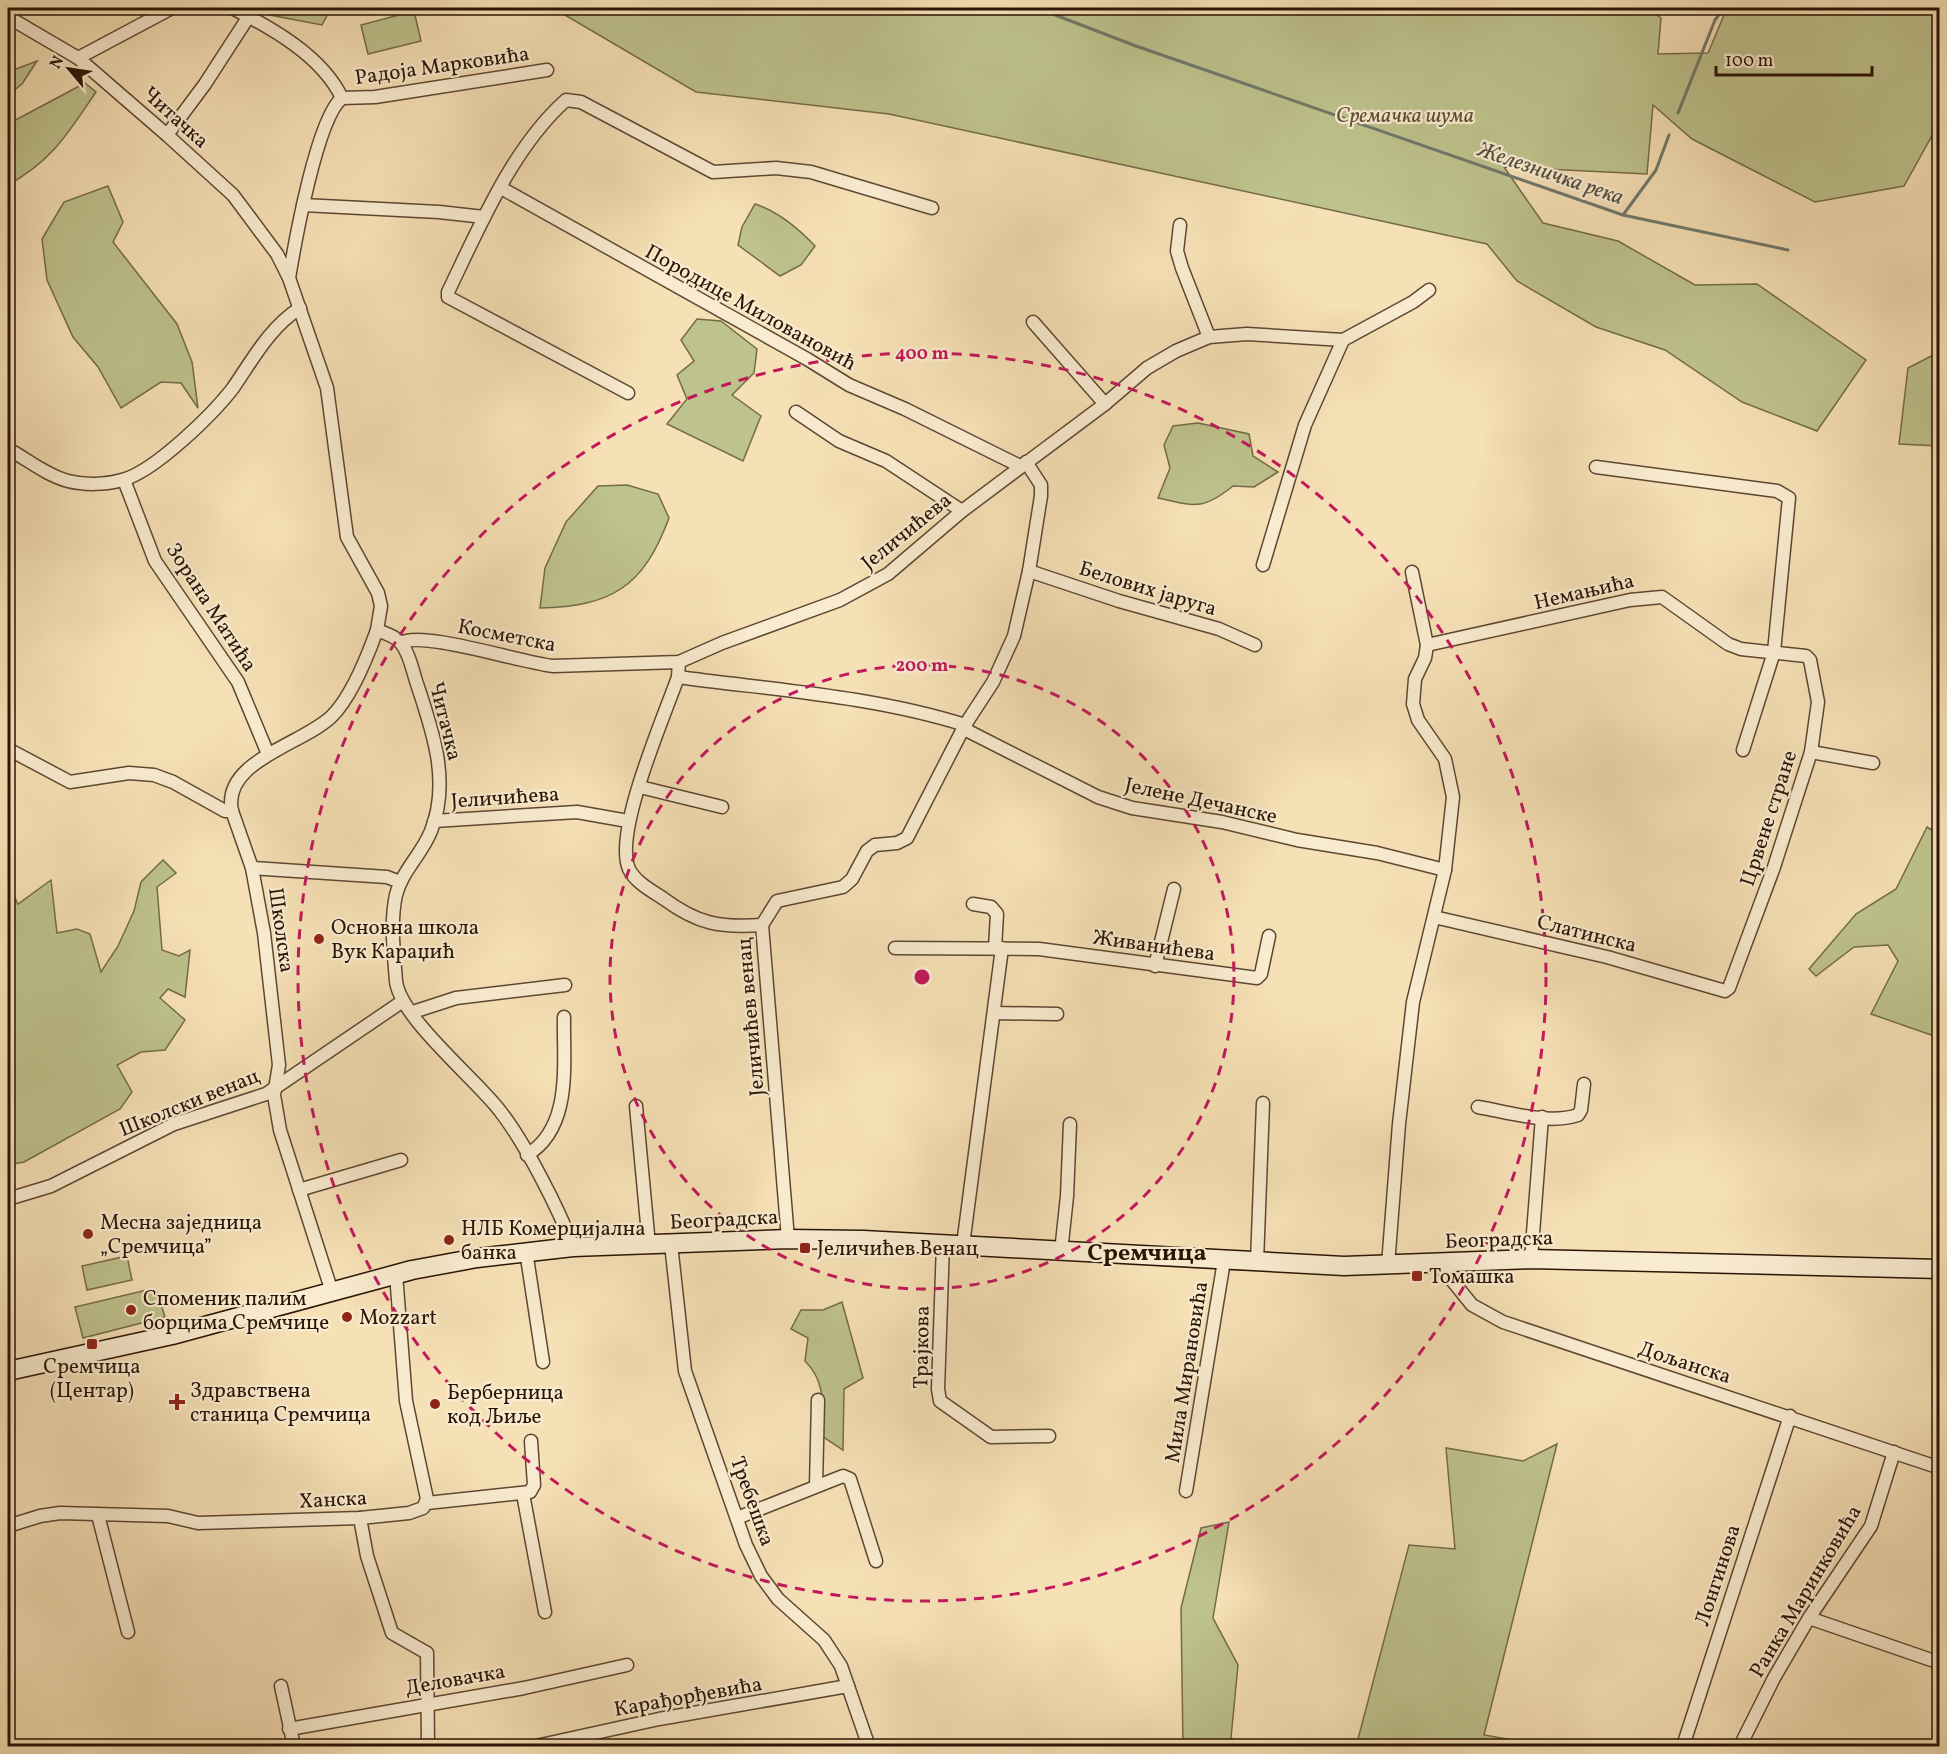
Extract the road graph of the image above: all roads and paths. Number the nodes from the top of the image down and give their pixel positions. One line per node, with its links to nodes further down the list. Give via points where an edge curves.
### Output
1 (172, 8): 5 (street)
2 (232, 8): 3 (street)
3 (249, 16): 7 (street, via 291,43 336,86); 8 (street)
4 (8, 17): 5 (street, Читачка)
5 (78, 58): 8 (street, Читачка)
6 (547, 70): 7 (street, Радоја Марковића, via 375,97)
7 (342, 98): 10 (street, via 326,123)
8 (167, 135): 14 (street, Читачка, via 233,195 277,254)
9 (501, 188): 11 (street, via 554,110 566,100 582,102 713,172 776,168 811,172); 12 (street); 24 (street, Породице Миловановић, via 849,385)
10 (303, 206): 12 (street); 14 (street)
11 (932, 208)
12 (484, 217): 20 (street, via 448,297)
13 (1180, 225): 18 (street, via 1177,250)
14 (289, 278): 16 (street, Читачка)
15 (1429, 290): 19 (street)
16 (300, 309): 26 (street, via 278,326 214,410 153,463); 31 (street, Читачка, via 327,388 347,537 378,593 381,606)
17 (1033, 322): 21 (street)
18 (1209, 337): 19 (street, Јеличићева, via 1247,334); 21 (street, Јеличићева, via 1147,368)
19 (1343, 340): 28 (street, via 1305,424)
20 (628, 393)
21 (1105, 404): 24 (street, Јеличићева)
22 (796, 412): 27 (street, via 839,441 886,460)
23 (8, 449): 26 (street, via 68,481)
24 (1023, 464): 27 (street, Јеличићева); 29 (street, Јеличићев венац, via 1041,485)
25 (1596, 466): 35 (street, via 1777,491 1789,498)
26 (124, 480): 43 (street, Зорана Матића, via 155,561 238,682)
27 (962, 511): 37 (street, Јеличићева, via 865,589)
28 (1263, 565)
29 (1029, 571): 33 (street, Белових јаруга, via 1219,629); 39 (street, Јеличићев венац, via 1014,636)
30 (1412, 572): 34 (street)
31 (377, 630): 32 (street); 43 (street, Читачка, via 333,716 315,730)
32 (401, 643): 37 (street, Косметска, via 411,639 457,645 553,666); 48 (street, Читачка, via 438,754 440,781)
33 (1255, 645)
34 (1428, 645): 35 (street, Немањића, via 1653,596 1671,602 1728,644); 51 (street, via 1415,679 1413,704 1418,720 1445,759 1451,784 1452,819)
35 (1774, 652): 36 (street, Немањића); 41 (street)
36 (1806, 656): 42 (street, Црвене стране, via 1818,702)
37 (679, 662): 38 (street)
38 (678, 678): 39 (street, via 880,703); 45 (street)
39 (965, 725): 51 (street, Јелене Дечанске, via 968,731 1052,775 1132,808 1222,822); 56 (street, Јеличићев венац, via 907,838 875,845 867,851 852,879 843,887 777,900)
40 (8, 749): 47 (street, via 70,782 129,772 154,775)
41 (1743, 750)
42 (1811, 752): 44 (street); 62 (street, Црвене стране)
43 (268, 754): 47 (street, Читачка, via 235,783 230,799)
44 (1873, 763)
45 (640, 788): 46 (street); 49 (street)
46 (722, 807)
47 (232, 811): 50 (street, Школска)
48 (434, 821): 49 (street, Јеличићева, via 577,812); 52 (street, Читачка)
49 (628, 821): 56 (street, via 626,860 635,878 685,915 698,920 735,927)
50 (252, 868): 52 (street, via 387,877); 69 (street, Школска, via 267,951 279,1065)
51 (1445, 870): 55 (street)
52 (400, 882): 63 (street, Читачка, via 394,910 396,981)
53 (1174, 889): 60 (street)
54 (973, 904): 59 (street, via 991,907 997,914)
55 (1434, 917): 62 (street, Слатинска, via 1607,957 1725,991); 91 (street, via 1413,1002)
56 (762, 925): 79 (street, Јеличићев венац)
57 (1269, 936): 60 (street, Живанићева, via 1257,978)
58 (895, 948): 59 (street, Живанићева)
59 (998, 948): 60 (street, Живанићева, via 1039,949); 65 (street)
60 (1155, 966)
61 (565, 985): 64 (street, via 456,998)
62 (1729, 988)
63 (404, 1001): 64 (street, Читачка); 69 (street, Школски венац)
64 (412, 1012): 75 (street, Читачка, via 446,1055 500,1111)
65 (994, 1013): 66 (street); 83 (street)
66 (1057, 1014)
67 (564, 1017): 75 (street, via 563,1092 557,1119 544,1143)
68 (1584, 1084): 73 (street, via 1578,1115)
69 (275, 1088): 77 (street, Школска, via 280,1130); 78 (street, Школски венац, via 174,1124 51,1186)
70 (1263, 1103): 89 (street)
71 (636, 1106): 82 (street)
72 (1478, 1107): 73 (street)
73 (1542, 1118): 87 (street)
74 (1070, 1124): 86 (street)
75 (527, 1155): 84 (street, Читачка)
76 (401, 1160): 77 (street)
77 (299, 1190): 94 (street, Школска)
78 (8, 1199)
79 (788, 1239): 80 (main road, Београдска); 81 (main road, Београдска)
80 (671, 1244): 82 (main road, Београдска); 109 (street, Требешка, via 685,1371)
81 (943, 1244): 83 (main road, Београдска); 99 (street, Трајкова, via 940,1401 991,1437)
82 (649, 1245): 84 (main road, Београдска)
83 (963, 1245): 86 (main road, Београдска)
84 (573, 1247): 85 (main road, Београдска)
85 (526, 1251): 93 (main road, Београдска); 95 (street)
86 (1060, 1251): 88 (main road, Београдска)
87 (1531, 1259): 90 (main road, Београдска); 92 (main road, Београдска)
88 (1224, 1260): 89 (main road, Београдска); 104 (street, Мила Мирановића)
89 (1257, 1262): 91 (main road, Београдска)
90 (1438, 1263): 91 (main road, Београдска); 98 (street, Дољанска, via 1472,1305 1503,1322)
91 (1389, 1265)
92 (1940, 1269)
93 (396, 1274): 94 (main road, Београдска); 106 (street, via 406,1401)
94 (332, 1292): 96 (main road, Београдска, via 172,1335)
95 (543, 1362)
96 (8, 1371)
97 (818, 1400): 103 (street)
98 (1790, 1416): 101 (street, Дољанска); 125 (street, Лонгинова)
99 (1049, 1436)
100 (531, 1441): 105 (street, via 534,1488)
101 (1894, 1452): 102 (street, Дољанска); 113 (street, Ранка Маринковића, via 1871,1526)
102 (1940, 1468)
103 (816, 1486): 109 (street); 111 (street, via 843,1476 850,1479)
104 (1186, 1491)
105 (523, 1494): 106 (street, Ханска); 112 (street)
106 (427, 1503): 108 (street, Ханска, via 410,1513)
107 (98, 1515): 108 (street, Ханска, via 168,1516 198,1523); 110 (street, Ханска, via 60,1513); 114 (street)
108 (360, 1518): 119 (street, via 388,1625 398,1637 427,1653)
109 (737, 1518): 118 (street, Требешка, via 761,1576 778,1599 824,1640 841,1666)
110 (8, 1526)
111 (876, 1561)
112 (545, 1612)
113 (1809, 1618): 115 (street); 126 (street, Ранка Маринковића)
114 (128, 1632)
115 (1940, 1663)
116 (627, 1665): 119 (street, Деловачка, via 524,1688)
117 (281, 1686): 120 (street)
118 (848, 1686): 121 (street, Требешка); 124 (street, Карађорђевића, via 659,1719)
119 (428, 1703): 120 (street, Деловачка); 123 (street)
120 (290, 1730): 122 (street)
121 (867, 1741)
122 (294, 1746)
123 (428, 1746)
124 (536, 1746)
125 (1683, 1746)
126 (1740, 1746)

